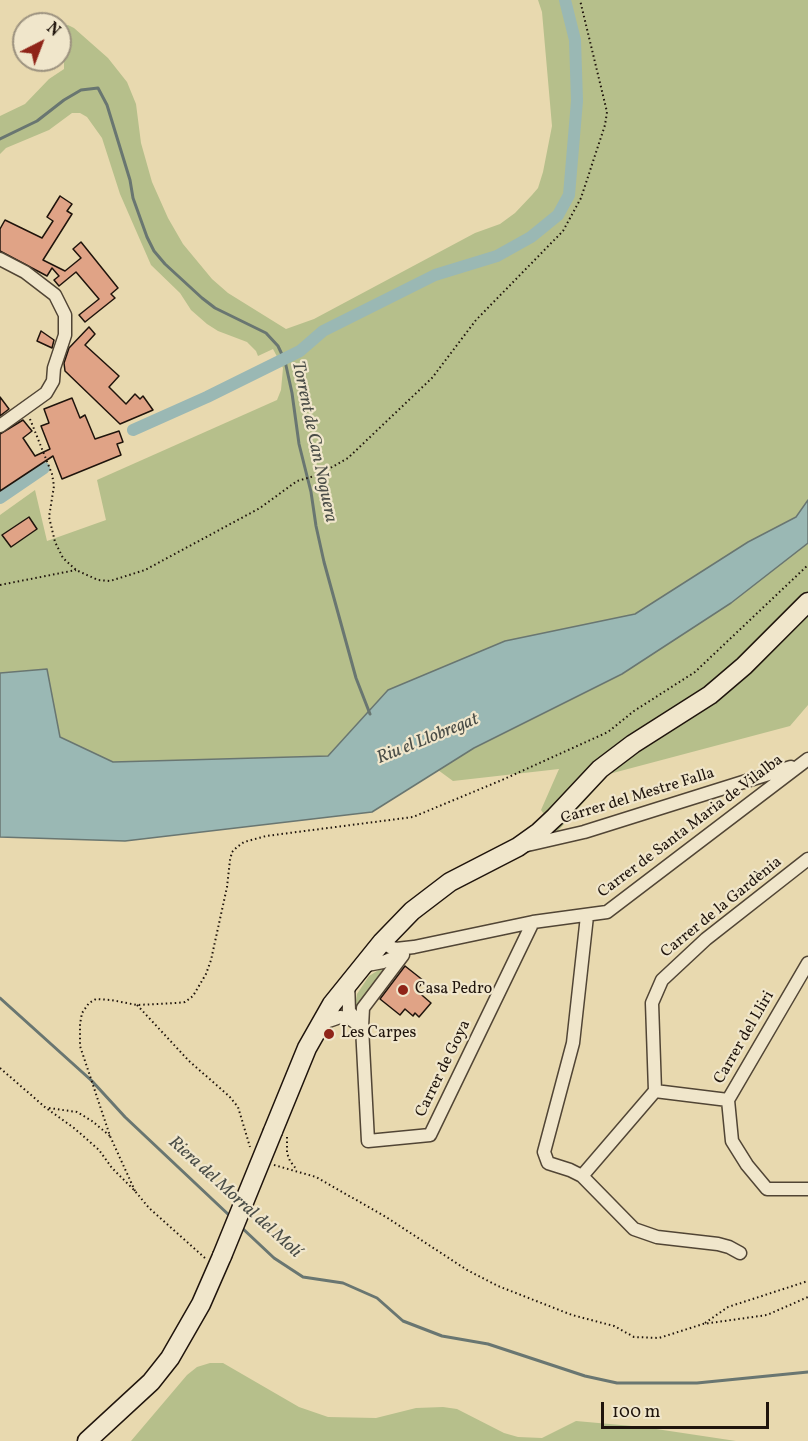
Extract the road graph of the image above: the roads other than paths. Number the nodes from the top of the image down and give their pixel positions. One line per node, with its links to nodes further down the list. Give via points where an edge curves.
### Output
1 (0, 259): 2 (street, via 55,295 65,315 65,335 46,393)
2 (0, 426)
3 (808, 602): 5 (street, via 729,680 614,757 555,817)
4 (805, 762): 5 (street, Carrer del Mestre Falla, via 584,832); 7 (street, Carrer de Santa Maria de Vilalba, via 607,912)
5 (518, 847): 9 (street, via 450,882)
6 (808, 859): 17 (street, Carrer de la Gardènia, via 706,939 662,980 652,1003)
7 (587, 916): 8 (street, Carrer de Santa Maria de Vilalba); 19 (street, via 573,1043 544,1152 548,1163)
8 (532, 922): 10 (street, Carrer de Santa Maria de Vilalba); 16 (street, Carrer de Goya, via 430,1135 368,1141)
9 (382, 942): 10 (street, Carrer de Santa Maria de Vilalba, via 396,949); 13 (street)
10 (414, 947): 11 (street, Carrer de Santa Maria de Vilalba)
11 (403, 955): 13 (street, Carrer de Santa Maria de Vilalba); 16 (street, Carrer de Goya, via 363,1008)
12 (808, 963): 18 (street, Carrer del Lliri)
13 (361, 966): 14 (street)
14 (348, 982): 15 (street); 16 (street, Carrer de Goya, via 349,1011)
15 (320, 1024): 16 (street, via 340,1017 349,1018); 22 (street, bridge, via 187,1331 151,1382)
16 (362, 1028)
17 (655, 1091): 18 (street); 19 (street)
18 (728, 1100): 20 (street, Carrer del Lliri, via 732,1141 767,1189)
19 (582, 1176): 21 (street, via 634,1229 657,1237 718,1244)
20 (808, 1189)
21 (740, 1253)
22 (87, 1441)

